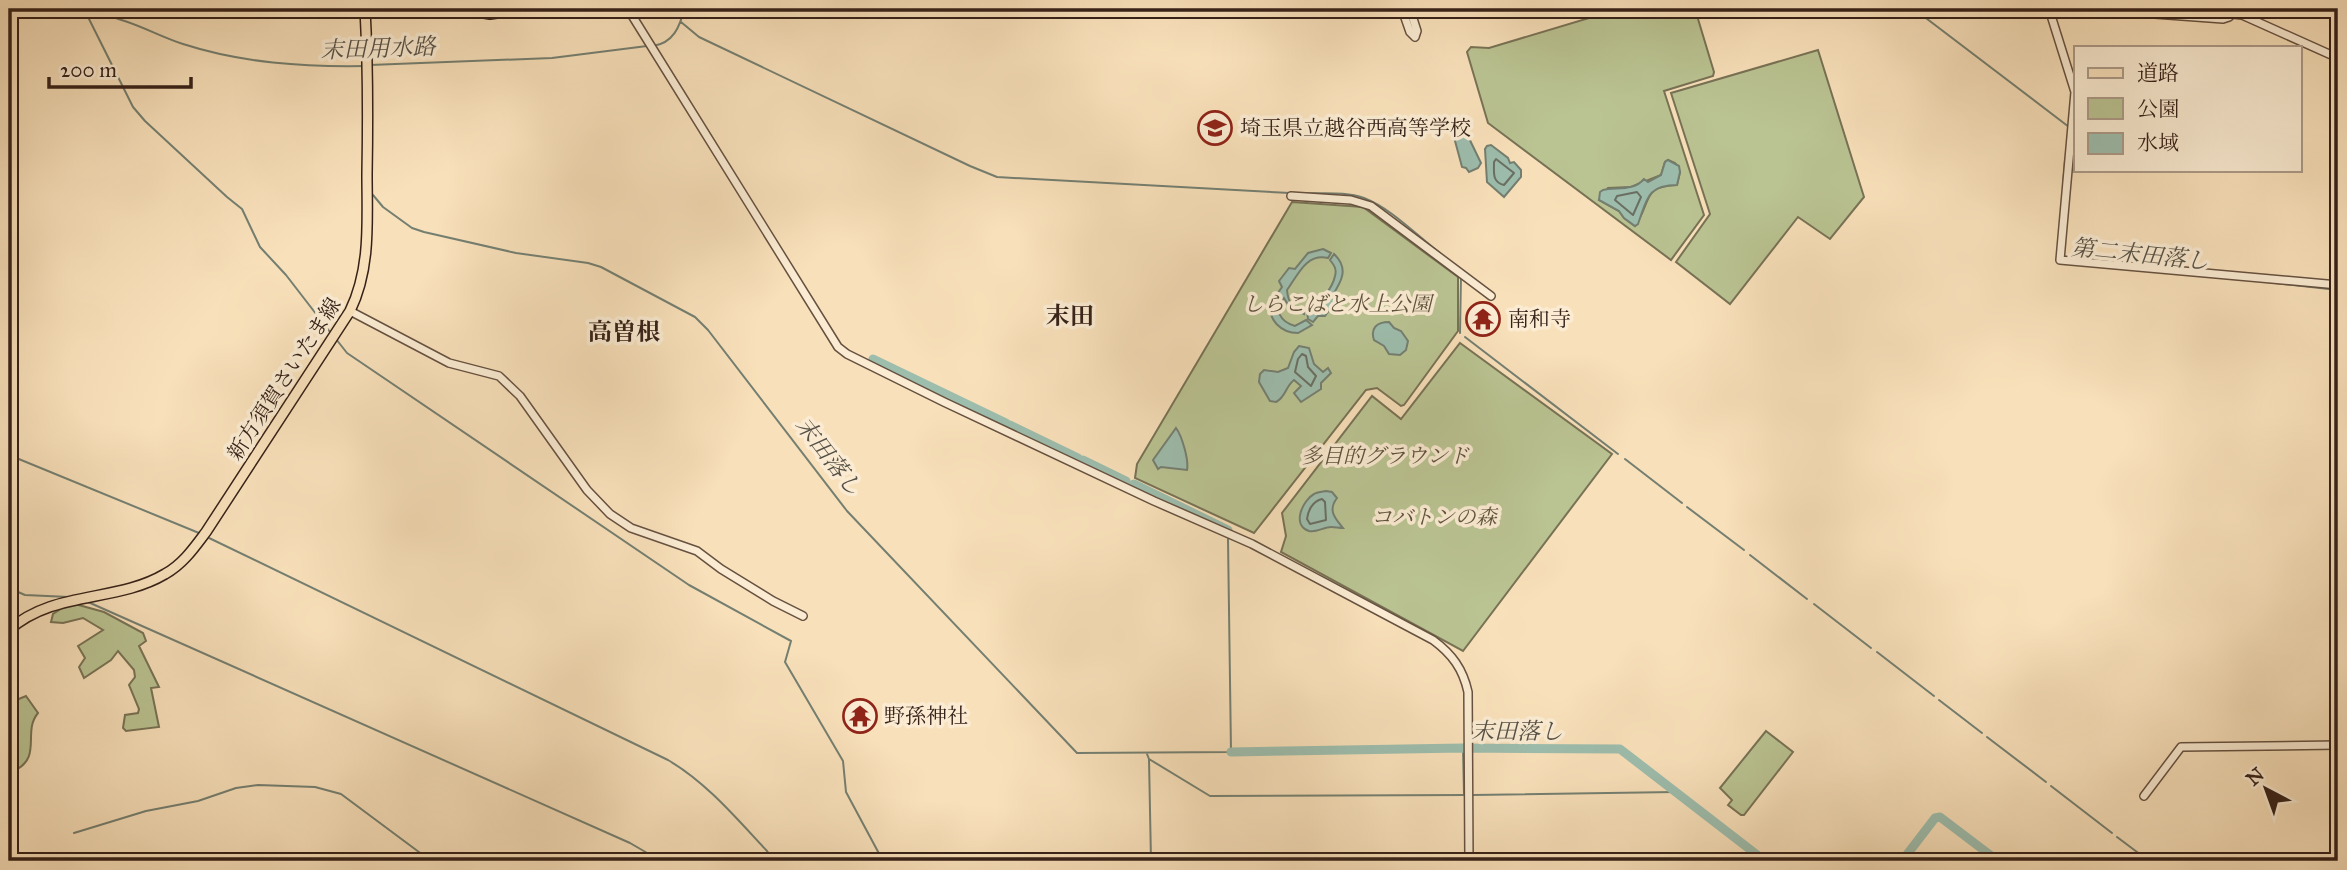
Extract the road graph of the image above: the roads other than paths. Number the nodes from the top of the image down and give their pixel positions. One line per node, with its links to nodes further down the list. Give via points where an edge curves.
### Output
1 (365, 9): 16 (main road, 新方須賀さいたま線, via 367,238 364,273)
2 (460, 9): 3 (main road, via 490,13)
3 (527, 9)
4 (628, 9): 21 (street, via 838,347 944,402 1252,544 1433,640 1451,655 1468,692)
5 (1402, 9): 6 (street, via 1415,37)
6 (1410, 9)
7 (2049, 9): 11 (street)
8 (2086, 9): 9 (street, via 2223,19)
9 (2234, 12): 10 (street)
10 (2338, 58)
11 (2074, 89)
12 (2074, 103): 14 (street, via 2060,260)
13 (1291, 196): 15 (street, via 1371,206)
14 (2338, 285)
15 (1491, 296)
16 (351, 311): 17 (street, via 443,360 499,376 520,396 587,490 610,514 631,528 697,551 772,601); 18 (main road, 新方須賀さいたま線, via 206,532 182,561 150,581 48,607)
17 (803, 615)
18 (9, 631)
19 (2338, 745): 20 (street, via 2181,747)
20 (2144, 796)
21 (1469, 861)

